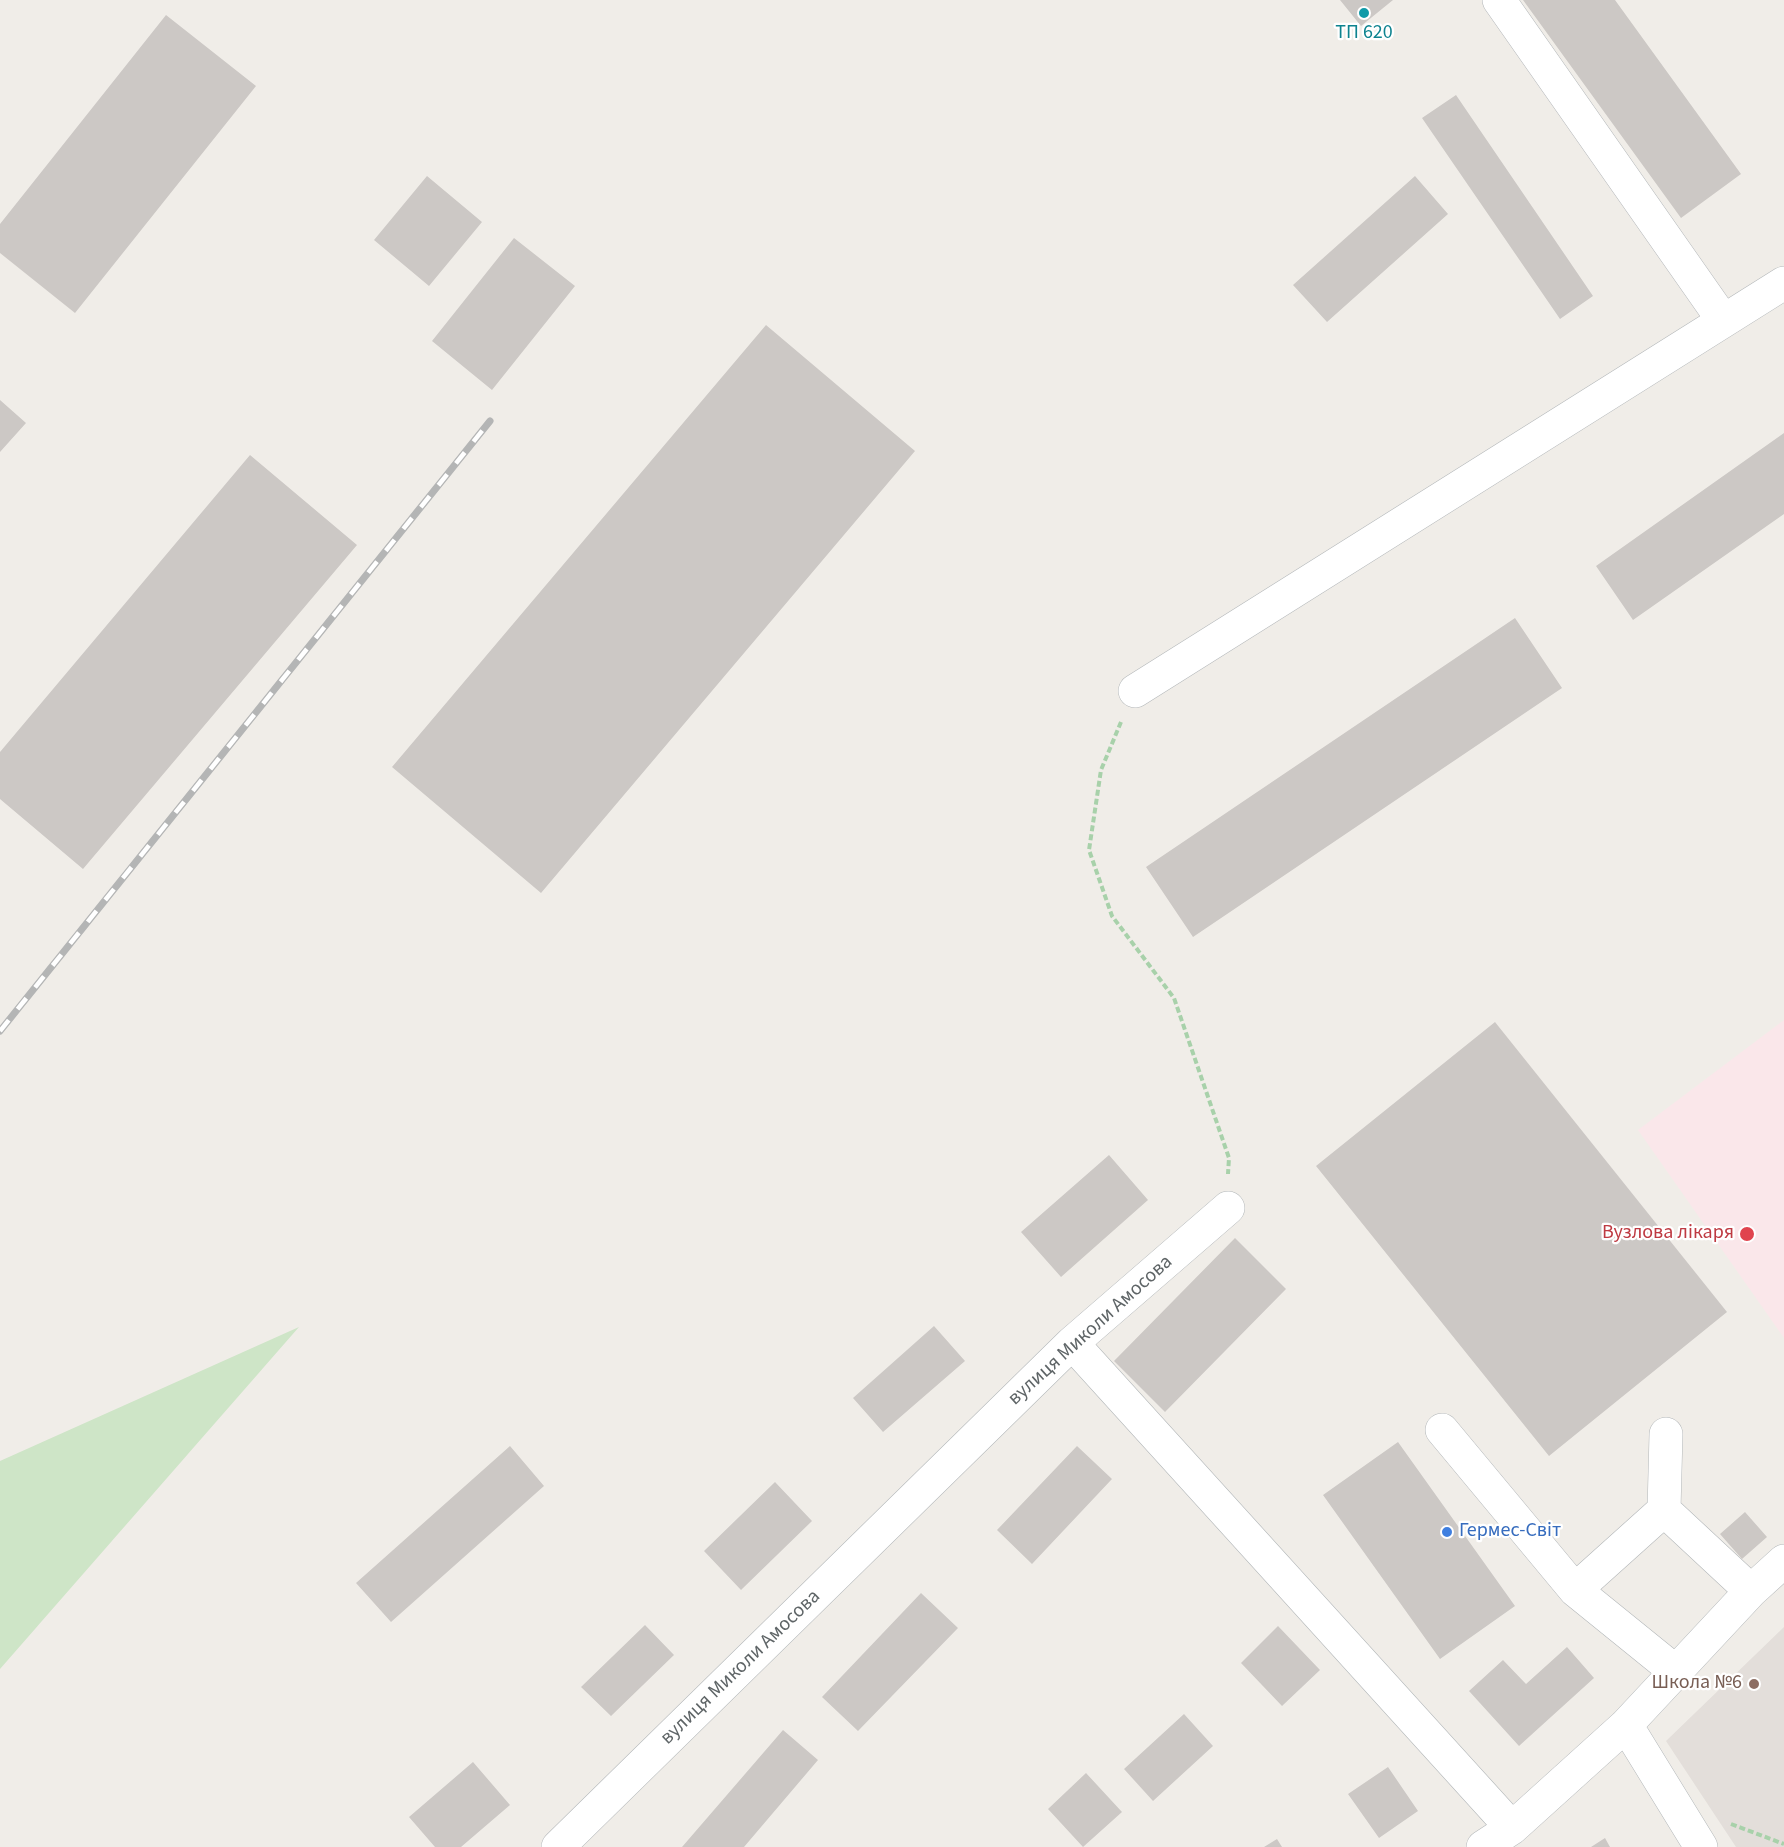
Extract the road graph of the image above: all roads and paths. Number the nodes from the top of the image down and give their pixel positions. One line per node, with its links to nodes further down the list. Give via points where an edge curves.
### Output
1 (1499, 0): 3 (street)
2 (1784, 283): 3 (street)
3 (1723, 320): 4 (street)
4 (1135, 691): 5 (path, via 1101,770 1089,850 1113,916 1174,998 1229,1158)
5 (1227, 1208): 6 (street, вулиця Миколи Амосова)
6 (1072, 1343): 15 (street); 17 (street, вулиця Миколи Амосова)
7 (1442, 1430): 11 (street)
8 (1666, 1434): 9 (street)
9 (1664, 1510): 11 (street); 12 (street)
10 (1784, 1561): 12 (street)
11 (1575, 1590): 13 (street)
12 (1751, 1591): 13 (street)
13 (1675, 1671): 14 (street)
14 (1626, 1725): 15 (street); 19 (street)
15 (1512, 1828): 18 (street)
16 (1776, 1840): 20 (path)
17 (558, 1847)
18 (1483, 1847)
19 (1701, 1847)
20 (1782, 1847)

